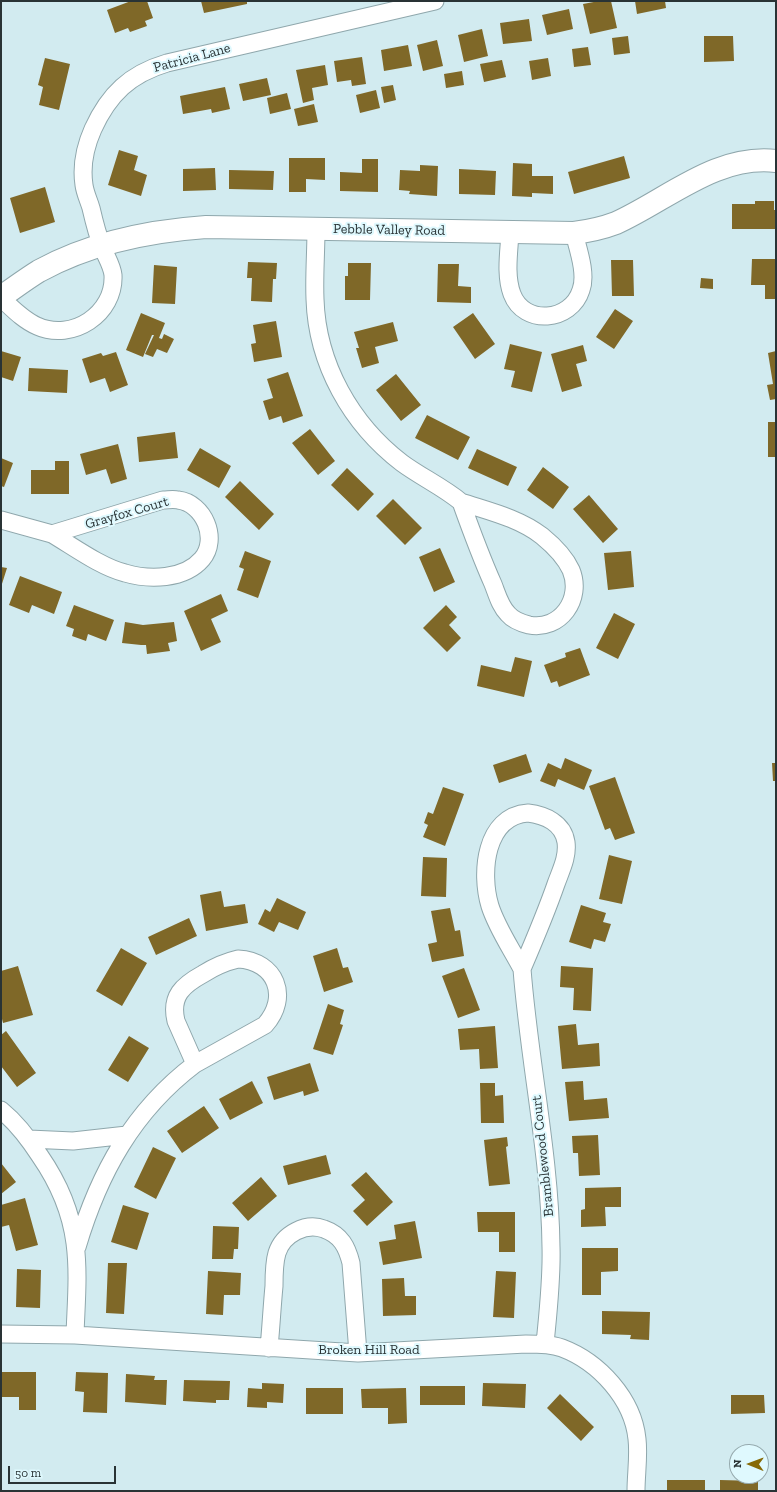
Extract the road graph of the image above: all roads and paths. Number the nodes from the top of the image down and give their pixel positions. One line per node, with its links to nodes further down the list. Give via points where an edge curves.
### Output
1 (435, 1): 6 (street, Patricia Lane, via 175,61 153,67 133,78 104,108 84,153 84,186)
2 (776, 161): 5 (street, Pebble Valley Road, via 731,164 708,173 614,223)
3 (316, 229): 4 (street, Pebble Valley Road); 6 (street, Pebble Valley Road, via 177,229 141,235); 8 (street, via 315,300 319,334 335,383 371,436 402,463)
4 (510, 233): 5 (street, Pebble Valley Road); 5 (street, via 508,280 512,295 522,309 538,316 565,312 576,302 582,289 583,276)
5 (574, 233)
6 (102, 246): 7 (street, Pebble Valley Road, via 38,272); 7 (street, Patricia Lane, via 113,273 112,286 103,309 85,324 64,331 37,326)
7 (1, 297)
8 (461, 502): 8 (street, via 482,559 507,614 519,623 540,626 550,624 564,614 571,604 574,581 570,570 554,547 541,535 521,524)
9 (1, 520): 10 (street, Grayfox Court)
10 (52, 534): 10 (street, Grayfox Court, via 110,568 137,576 160,577 181,573 203,558 209,542 207,527 201,514 187,503 178,500 163,500)
11 (522, 969): 11 (street, Bramblewood Court, via 546,914 566,857 566,841 556,823 548,817 528,813 509,818 499,828 490,844 486,863 490,906); 19 (street, Bramblewood Court, via 552,1247)
12 (195, 1064): 12 (street, via 253,1033 272,1018 278,997 277,989 267,970 261,965 238,959 228,961 190,981 179,993 174,1014); 14 (street, via 165,1089)
13 (1, 1110): 15 (street)
14 (126, 1135): 15 (street, via 73,1141); 16 (street, via 101,1180)
15 (29, 1139): 16 (street, via 58,1186)
16 (76, 1251): 18 (street)
17 (1, 1334): 18 (street, Broken Hill Road)
18 (75, 1335): 20 (street, Broken Hill Road)
19 (545, 1344): 21 (street, Broken Hill Road); 22 (street, Broken Hill Road, via 561,1347 591,1364 605,1376 625,1401 637,1438)
20 (269, 1348): 21 (street, Broken Hill Road); 21 (street, via 275,1261 280,1247 291,1234 301,1229 320,1227 337,1236 348,1250)
21 (358, 1353)
22 (636, 1491)

